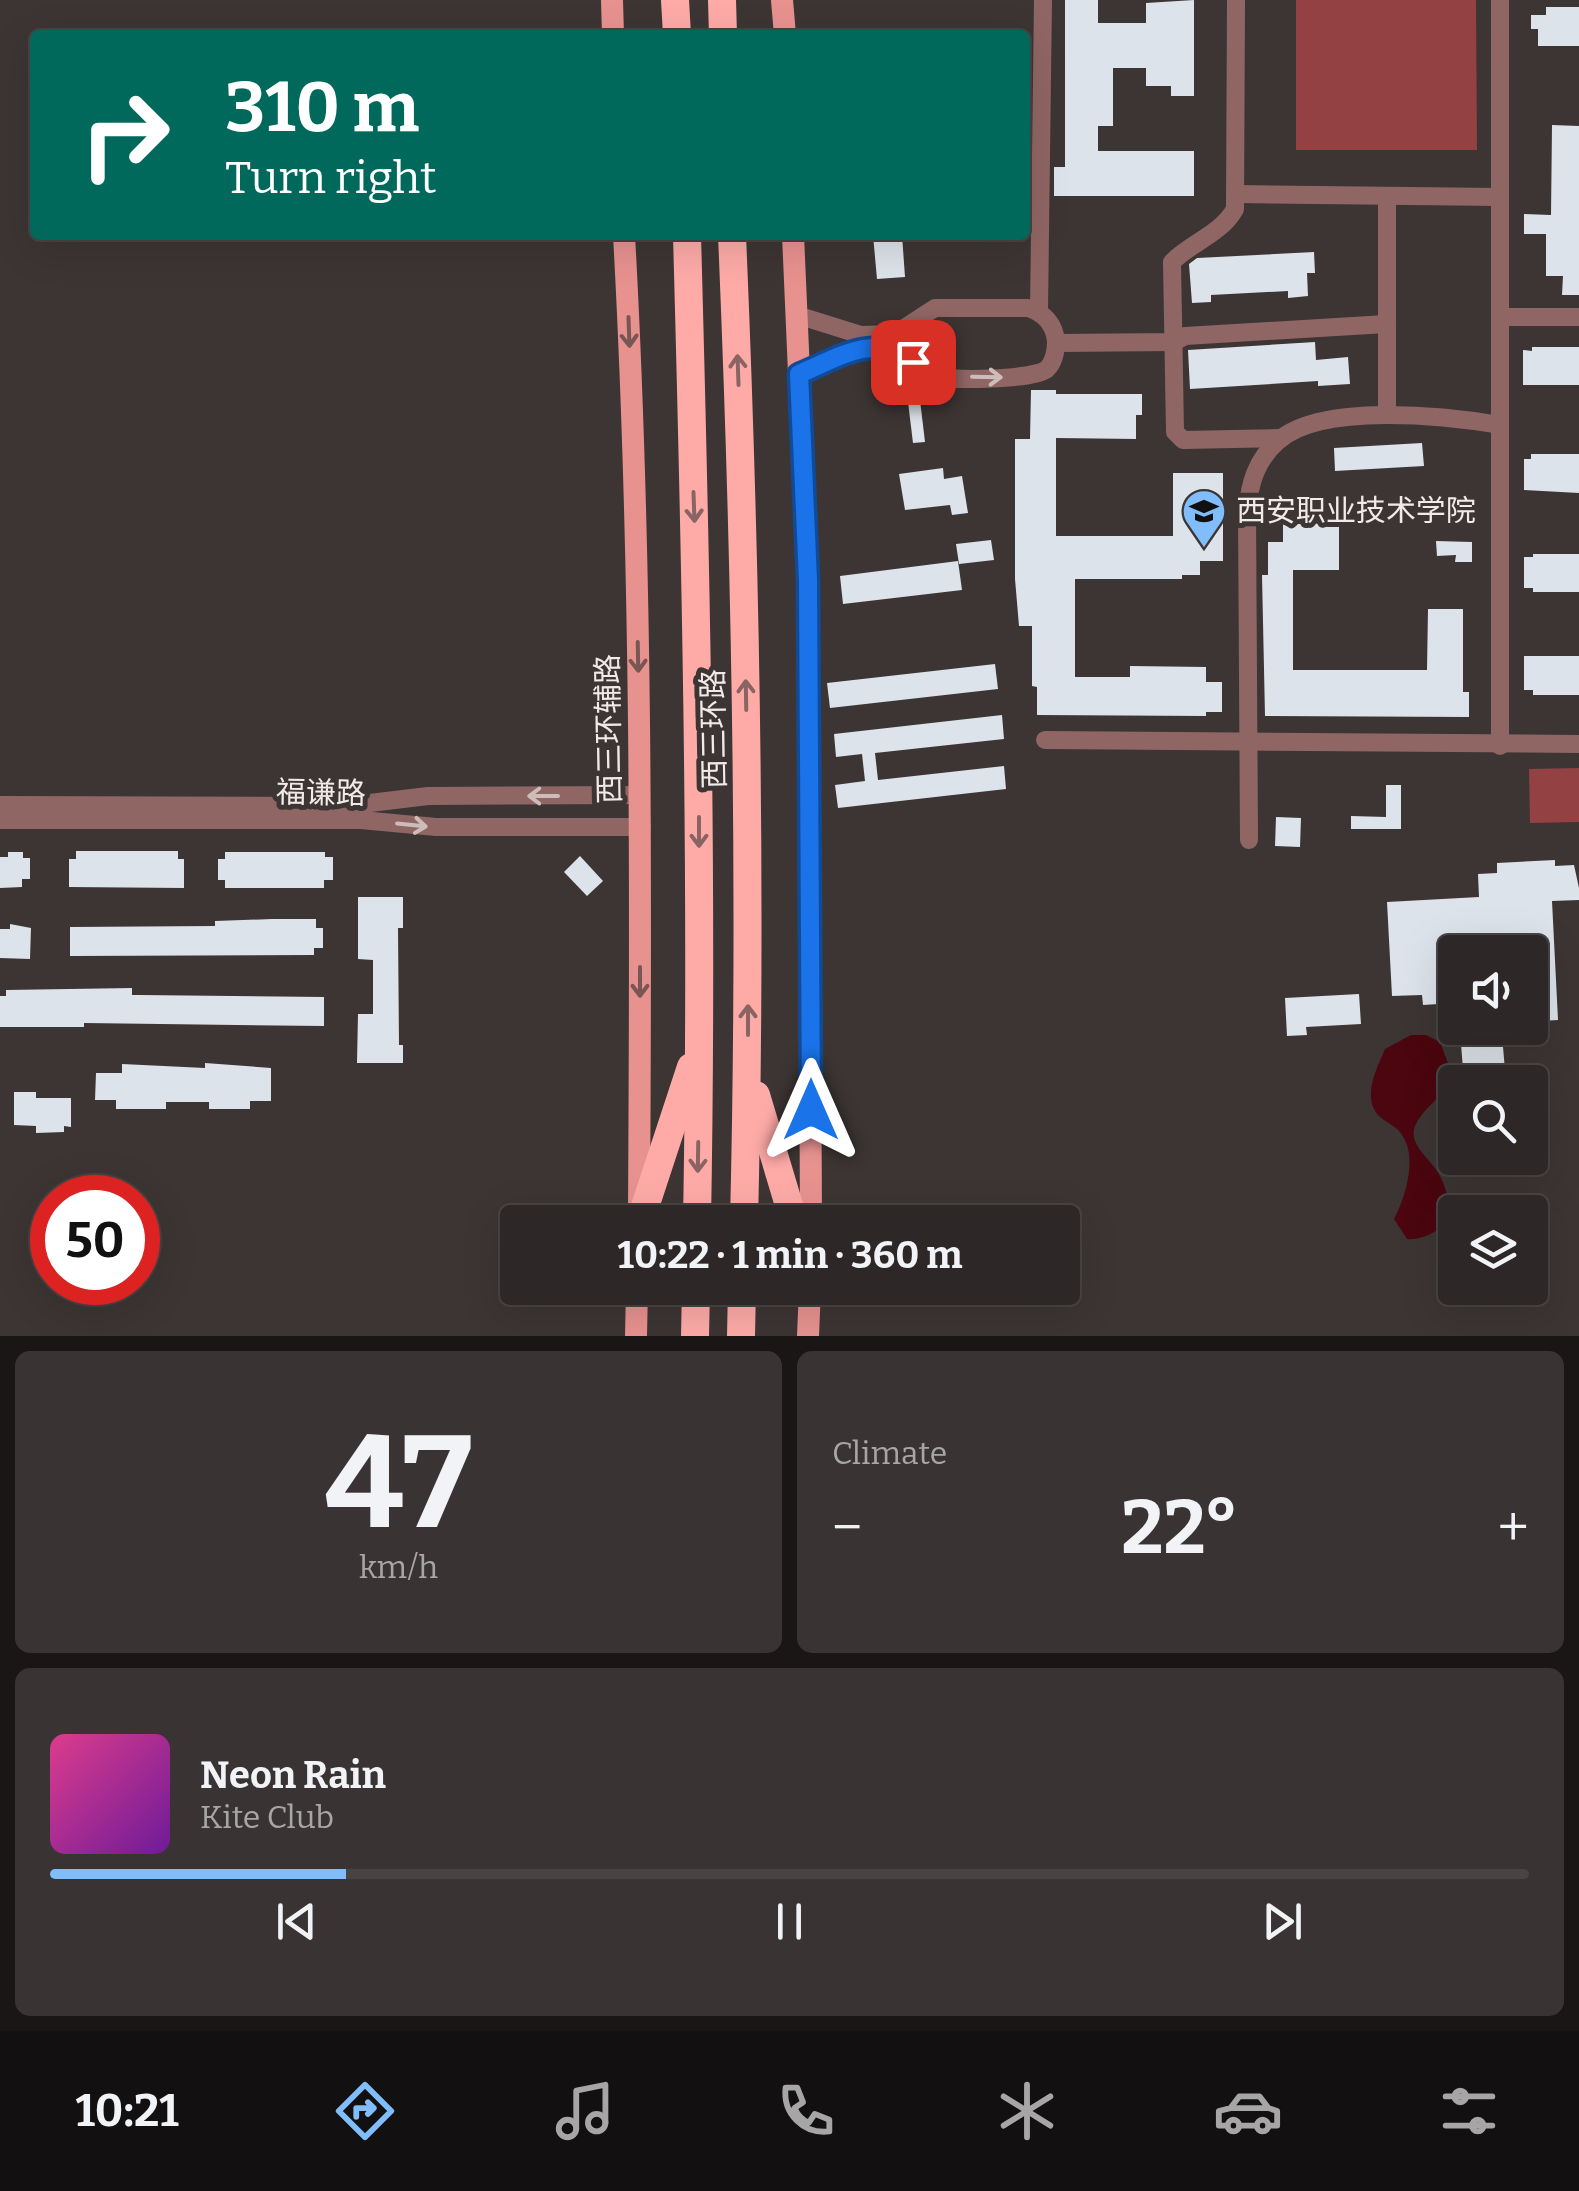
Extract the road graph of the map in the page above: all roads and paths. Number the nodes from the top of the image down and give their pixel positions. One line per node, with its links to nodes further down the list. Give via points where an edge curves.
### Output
1 (612, 0): 8 (main road)
2 (675, 0): 9 (highway)
3 (722, 0): 10 (highway)
4 (782, 0): 11 (main road)
5 (1043, 0): 19 (street)
6 (1236, 0): 12 (street)
7 (1500, 0): 14 (street)
8 (614, 30)
9 (677, 30)
10 (723, 30)
11 (785, 30)
12 (1235, 194): 13 (street); 24 (street, via 1226,224 1172,262)
13 (1387, 196): 14 (street); 23 (street)
14 (1500, 196): 21 (street)
15 (624, 240): 34 (main road, 西三环辅路, one-way to 34)
16 (687, 240): 39 (highway, 西三环路, one-way to 39, via 699,664)
17 (732, 240): 40 (highway, 西三环路, one-way to 17, via 749,848)
18 (794, 240): 20 (main road)
19 (1039, 312): 20 (street, via 936,308 895,334 861,335); 25 (street, via 1053,325)
20 (797, 315): 26 (main road)
21 (1500, 316): 22 (street); 28 (street)
22 (1579, 317)
23 (1386, 324): 24 (street, via 1185,336); 27 (street)
24 (1174, 342): 25 (street); 29 (street, via 1175,432 1183,440)
25 (1056, 343): 26 (street, one-way to 25, via 861,348 895,348 931,376 1028,377 1046,370)
26 (799, 374): 46 (main road, via 808,580)
27 (1387, 415): 28 (street, via 1437,414); 29 (street, via 1324,422)
28 (1500, 425): 33 (street)
29 (1280, 438): 31 (street, via 1249,484)
30 (1045, 740): 31 (street)
31 (1248, 742): 33 (street); 38 (street)
32 (1579, 744): 33 (street)
33 (1500, 746)
34 (640, 796): 35 (street, 福谦路, one-way to 35, via 428,796 345,806); 37 (main road, 西三环辅路)
35 (0, 805)
36 (0, 820): 37 (street, 福谦路, one-way to 37)
37 (642, 827): 41 (main road, 西三环辅路, one-way to 41)
38 (1249, 840)
39 (700, 1037): 42 (highway); 43 (highway, 西三环路, one-way to 43)
40 (748, 1068): 44 (highway, 西三环路); 45 (highway)
41 (639, 1205)
42 (645, 1205)
43 (697, 1205)
44 (744, 1205)
45 (789, 1205)
46 (811, 1205)
47 (637, 1305): 51 (main road)
48 (695, 1305): 52 (highway)
49 (742, 1305): 53 (highway)
50 (809, 1305): 54 (main road)
51 (636, 1336)
52 (694, 1336)
53 (741, 1336)
54 (808, 1336)

